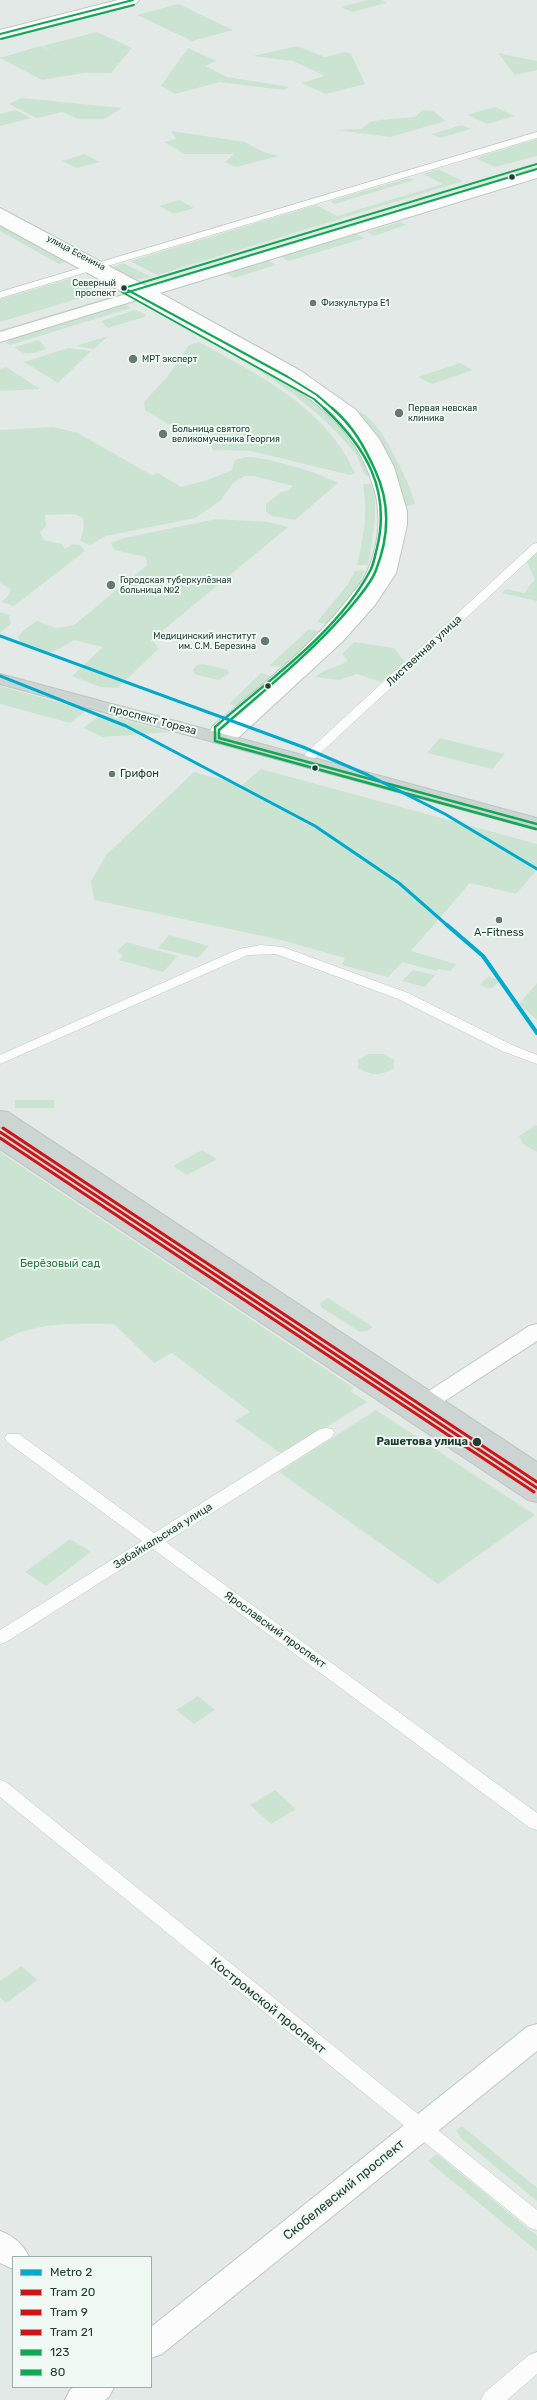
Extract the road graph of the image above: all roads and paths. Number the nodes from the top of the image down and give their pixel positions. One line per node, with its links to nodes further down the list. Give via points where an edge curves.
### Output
1 (121, 0): 3 (street)
2 (133, 0): 4 (street)
3 (0, 31)
4 (0, 34)
5 (537, 135): 12 (street)
6 (537, 164): 8 (street)
7 (537, 174): 10 (street)
8 (384, 210): 10 (street); 13 (street)
9 (0, 212): 12 (street, улица Есенина)
10 (397, 216): 13 (street)
11 (0, 219): 12 (street, улица Есенина)
12 (94, 267): 13 (street, улица Есенина); 14 (street)
13 (136, 290): 15 (street); 16 (street); 20 (street, улица Есенина, via 296,374 350,413 372,440 386,468 400,511 388,573 369,601 337,637)
14 (0, 295)
15 (0, 326)
16 (0, 337)
17 (537, 546): 21 (street, Лиственная улица)
18 (0, 670): 20 (main road, проспект Тореза)
19 (0, 679): 20 (main road, проспект Тореза)
20 (224, 734): 21 (main road, проспект Тореза); 23 (main road, проспект Тореза)
21 (311, 754): 22 (main road, проспект Тореза)
22 (537, 815)
23 (537, 824)
24 (0, 1060): 25 (street, via 244,952 261,949 278,950 403,996 507,1048)
25 (537, 1060)
26 (0, 1117): 29 (main road)
27 (0, 1139): 29 (main road)
28 (537, 1331): 29 (street)
29 (421, 1406): 32 (main road); 33 (main road)
30 (326, 1433): 34 (street, Забайкальская улица)
31 (13, 1438): 34 (street, Ярославский проспект)
32 (537, 1473)
33 (537, 1494)
34 (155, 1541): 35 (street, Забайкальская улица); 37 (street, Ярославский проспект)
35 (0, 1638)
36 (0, 1787): 39 (street, Костромской проспект)
37 (537, 1823)
38 (537, 2035): 39 (street, Скобелевский проспект)
39 (421, 2128): 40 (street, Костромской проспект); 43 (street, Скобелевский проспект)
40 (537, 2222)
41 (0, 2244): 42 (street)
42 (13, 2256)
43 (152, 2344)
44 (537, 2361): 47 (street)
45 (97, 2388): 46 (street)
46 (81, 2400)
47 (492, 2400)

